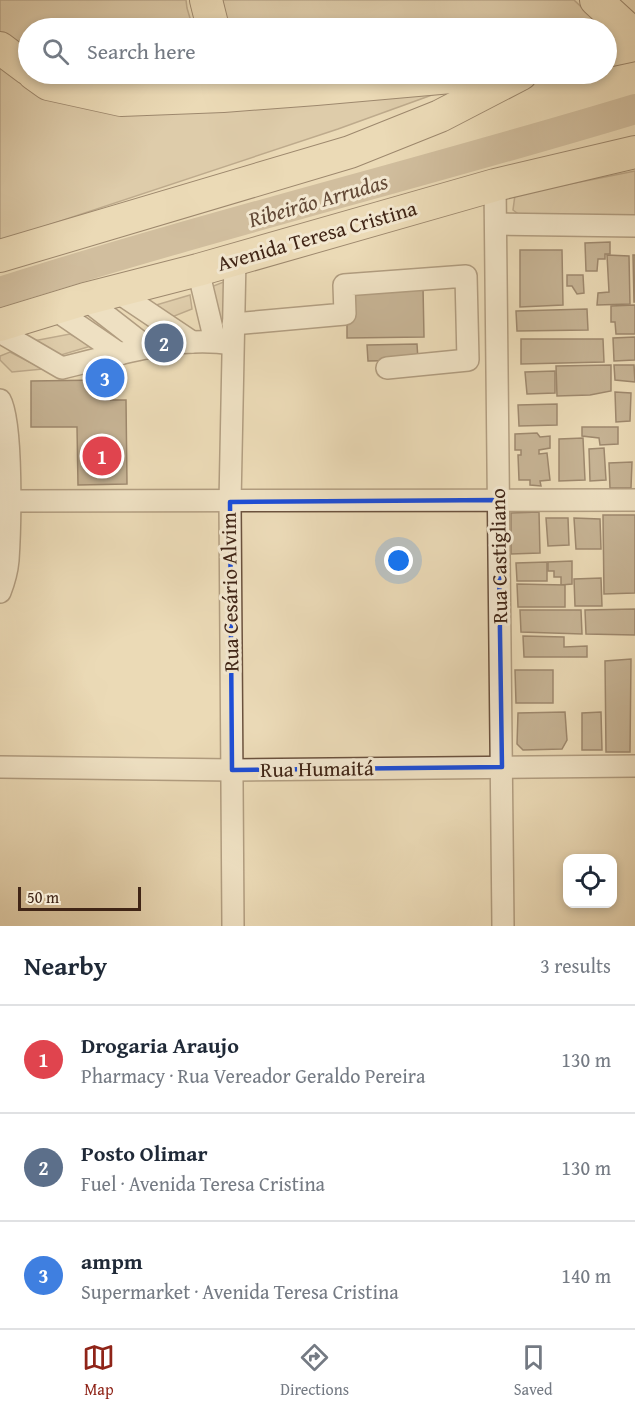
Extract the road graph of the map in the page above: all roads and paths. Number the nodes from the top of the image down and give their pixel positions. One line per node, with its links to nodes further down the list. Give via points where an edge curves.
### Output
1 (206, 0): 3 (highway)
2 (596, 0): 4 (highway)
3 (210, 18)
4 (616, 18)
5 (617, 19): 6 (highway)
6 (635, 36)
7 (635, 45): 9 (highway)
8 (0, 48): 10 (highway)
9 (617, 49)
10 (18, 62)
11 (48, 84): 15 (highway, via 121,100)
12 (295, 84): 15 (highway)
13 (372, 84): 15 (highway)
14 (502, 84): 20 (highway, via 440,116 350,152)
15 (316, 89)
16 (635, 152): 17 (highway, Avenida Teresa Cristina)
17 (495, 185): 18 (street, Rua Castigliano); 21 (highway, Avenida Teresa Cristina)
18 (496, 224): 19 (street); 34 (street, Rua Castigliano)
19 (635, 226)
20 (0, 256)
21 (235, 258): 22 (highway, Avenida Teresa Cristina); 28 (street, Rua Cesário Alvim)
22 (198, 270): 23 (highway, Avenida Teresa Cristina); 28 (street)
23 (116, 291): 24 (highway, Avenida Teresa Cristina); 29 (street)
24 (85, 299): 25 (highway, Avenida Teresa Cristina); 30 (street)
25 (54, 309): 26 (highway, Avenida Teresa Cristina); 31 (street)
26 (0, 325)
27 (0, 332): 31 (street, via 62,368)
28 (227, 336): 29 (street); 32 (street, via 345,314 344,285 466,276 468,360); 37 (street, Rua Cesário Alvim)
29 (192, 342): 30 (street)
30 (148, 348): 31 (street)
31 (120, 354)
32 (387, 368)
33 (0, 400): 36 (street, via 7,419)
34 (498, 500): 35 (street); 37 (street); 41 (street, Rua Castigliano)
35 (635, 500)
36 (9, 501): 37 (street); 38 (street, via 8,562)
37 (230, 502): 42 (street, Rua Cesário Alvim)
38 (0, 592)
39 (635, 766): 41 (street, Rua Humaitá)
40 (0, 767): 42 (street, Rua Humaitá)
41 (502, 767): 42 (street, Rua Humaitá); 44 (street, Rua Castigliano)
42 (232, 770): 43 (street, Rua Cesário Alvim)
43 (233, 926)
44 (503, 926)

